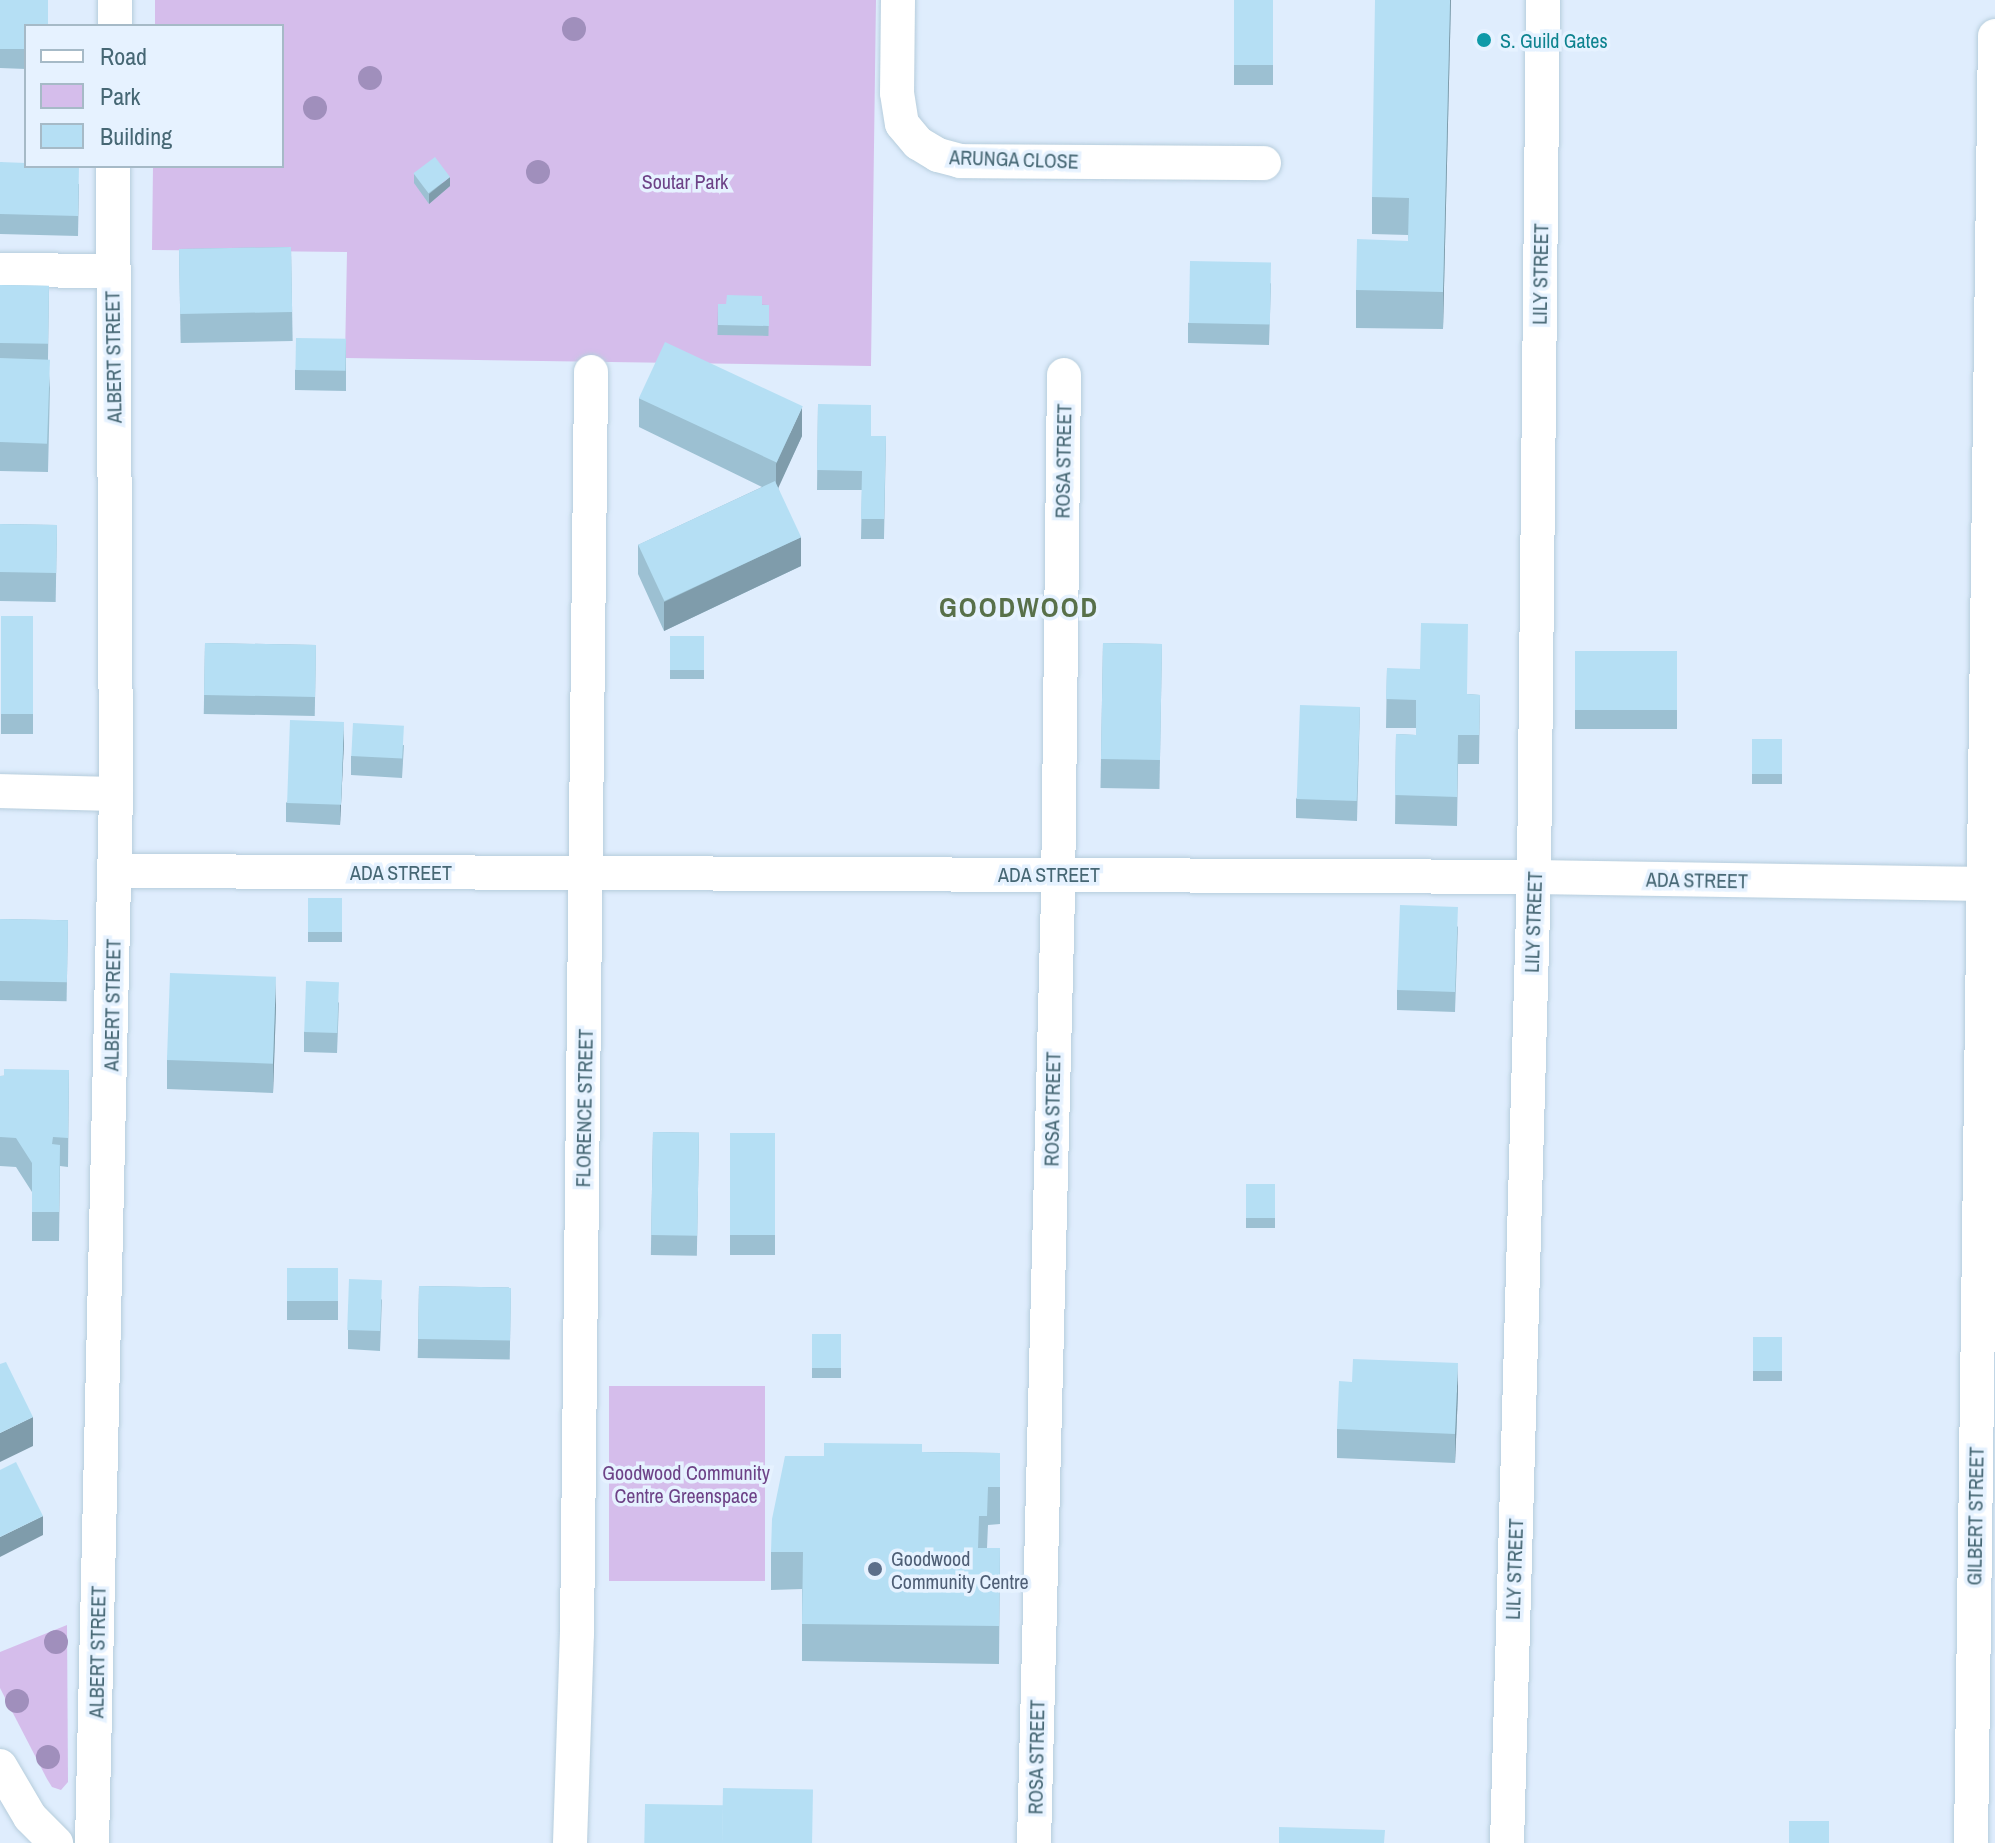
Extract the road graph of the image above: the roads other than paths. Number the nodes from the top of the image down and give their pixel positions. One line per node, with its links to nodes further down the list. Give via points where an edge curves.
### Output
1 (115, 0): 4 (street)
2 (898, 0): 6 (street, ARUNGA CLOSE, via 902,124 938,155 960,161)
3 (1543, 0): 18 (street, LILY STREET)
4 (115, 24)
5 (1995, 36): 10 (street, GILBERT STREET)
6 (1264, 163)
7 (113, 168): 9 (street, ALBERT STREET)
8 (0, 270): 9 (street)
9 (112, 271): 14 (street, ALBERT STREET)
10 (1993, 370): 19 (street, GILBERT STREET)
11 (591, 372): 16 (street, FLORENCE STREET)
12 (1064, 375): 17 (street, ROSA STREET)
13 (0, 791): 14 (street)
14 (116, 794): 15 (street, ALBERT STREET)
15 (115, 871): 16 (street, ADA STREET); 23 (street, ALBERT STREET)
16 (587, 872): 17 (street, ADA STREET); 24 (street, FLORENCE STREET)
17 (1058, 874): 18 (street, ADA STREET); 25 (street, ROSA STREET)
18 (1534, 877): 19 (street, ADA STREET); 26 (street, LILY STREET)
19 (1984, 884): 20 (street, GILBERT STREET)
20 (1988, 1127): 27 (street, GILBERT STREET)
21 (0, 1766): 22 (street, via 30,1817)
22 (56, 1843)
23 (92, 1843)
24 (570, 1843)
25 (1034, 1843)
26 (1507, 1843)
27 (1971, 1843)

